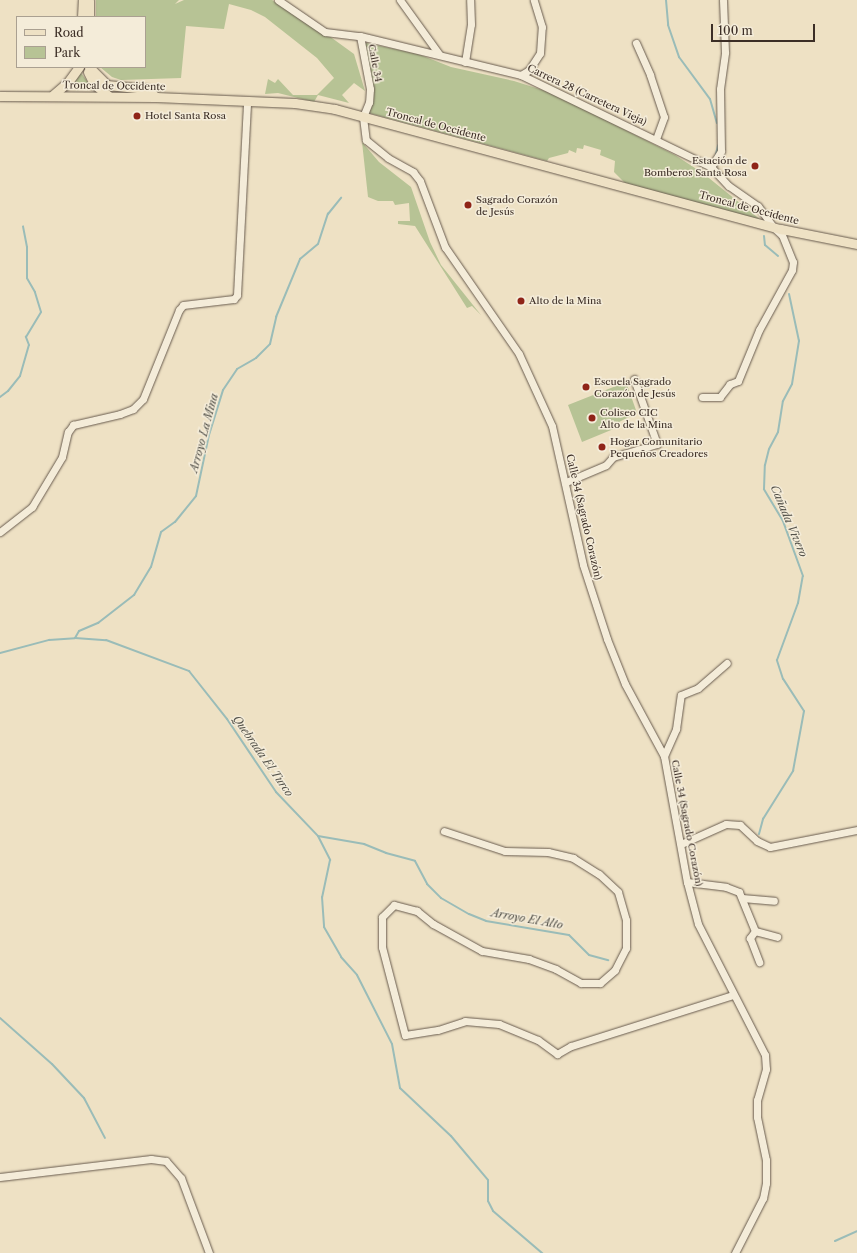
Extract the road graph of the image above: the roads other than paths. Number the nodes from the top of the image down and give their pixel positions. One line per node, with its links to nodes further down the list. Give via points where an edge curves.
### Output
1 (83, 0): 8 (main road)
2 (89, 0): 9 (main road)
3 (278, 0): 10 (street, Carrera 28 (Carretera Vieja), via 325,32)
4 (400, 0): 12 (street)
5 (470, 0): 13 (street, via 471,24)
6 (534, 0): 17 (street, via 542,27 540,54 529,70)
7 (723, 0): 25 (street, via 725,52 720,89 721,151)
8 (82, 16)
9 (89, 16)
10 (360, 36): 12 (street, Carrera 28 (Carretera Vieja)); 23 (street, Calle 34, via 370,89 369,102)
11 (636, 42): 24 (street, via 664,116)
12 (439, 54): 13 (street, Carrera 28 (Carretera Vieja))
13 (466, 62): 17 (street, Carrera 28 (Carretera Vieja))
14 (78, 68): 19 (main road)
15 (87, 68): 20 (main road, via 94,84)
16 (88, 68): 21 (main road, via 107,85 147,89)
17 (521, 75): 24 (street, Carrera 28 (Carretera Vieja))
18 (0, 96): 19 (main road, Troncal de Occidente)
19 (53, 96): 20 (main road, Troncal de Occidente)
20 (109, 96): 21 (main road, Troncal de Occidente)
21 (156, 97): 22 (main road, Troncal de Occidente)
22 (247, 101): 23 (main road, Troncal de Occidente, via 295,103 336,109); 31 (street, via 237,295 234,299 183,305 178,310 143,398 133,409 73,425 68,432 62,457 32,507)
23 (363, 117): 26 (main road, Troncal de Occidente); 30 (street, Calle 34 (Sagrado Corazón), via 366,140 388,158 413,172 420,181 453,262 502,326 527,366 552,426)
24 (656, 139): 25 (street, Carrera 28 (Carretera Vieja))
25 (711, 166): 26 (street, Carrera 28 (Carretera Vieja), via 729,186 758,206)
26 (773, 227): 27 (main road, Troncal de Occidente); 29 (street, Carrera 28 (Carretera Vieja), via 787,244 792,270 759,330 738,381 730,384 720,397)
27 (857, 244)
28 (634, 379): 30 (street, via 657,444 613,457 606,466)
29 (702, 397)
30 (566, 482): 33 (street, Calle 34 (Sagrado Corazón), via 583,565 607,639 625,684)
31 (0, 532)
32 (727, 663): 33 (street, via 698,688 681,695 676,728)
33 (664, 756): 36 (street, Calle 34 (Sagrado Corazón))
34 (444, 830): 43 (street, via 505,852 548,852 573,858 599,874 618,892 626,920 626,948 615,970 600,983 581,983 556,969 529,959 482,951 433,924 417,911 394,905 382,917 382,947 405,1035 438,1030 465,1021 498,1024 538,1040 557,1054 571,1046)
35 (857, 830): 36 (street, via 770,847 757,841 740,825 726,824)
36 (681, 844): 37 (street, Calle 34 (Sagrado Corazón))
37 (687, 882): 38 (street, via 726,887 739,892); 43 (street, Calle 34 (Sagrado Corazón), via 698,924)
38 (742, 898): 39 (street); 40 (street)
39 (774, 901)
40 (754, 931): 41 (street); 42 (street, via 750,938)
41 (777, 937)
42 (759, 962)
43 (733, 995): 46 (street, Calle 34 (Sagrado Corazón), via 765,1056 766,1069 757,1100 766,1160 763,1198)
44 (0, 1177): 45 (street, via 151,1159 166,1161 181,1178)
45 (209, 1253)
46 (735, 1253)

